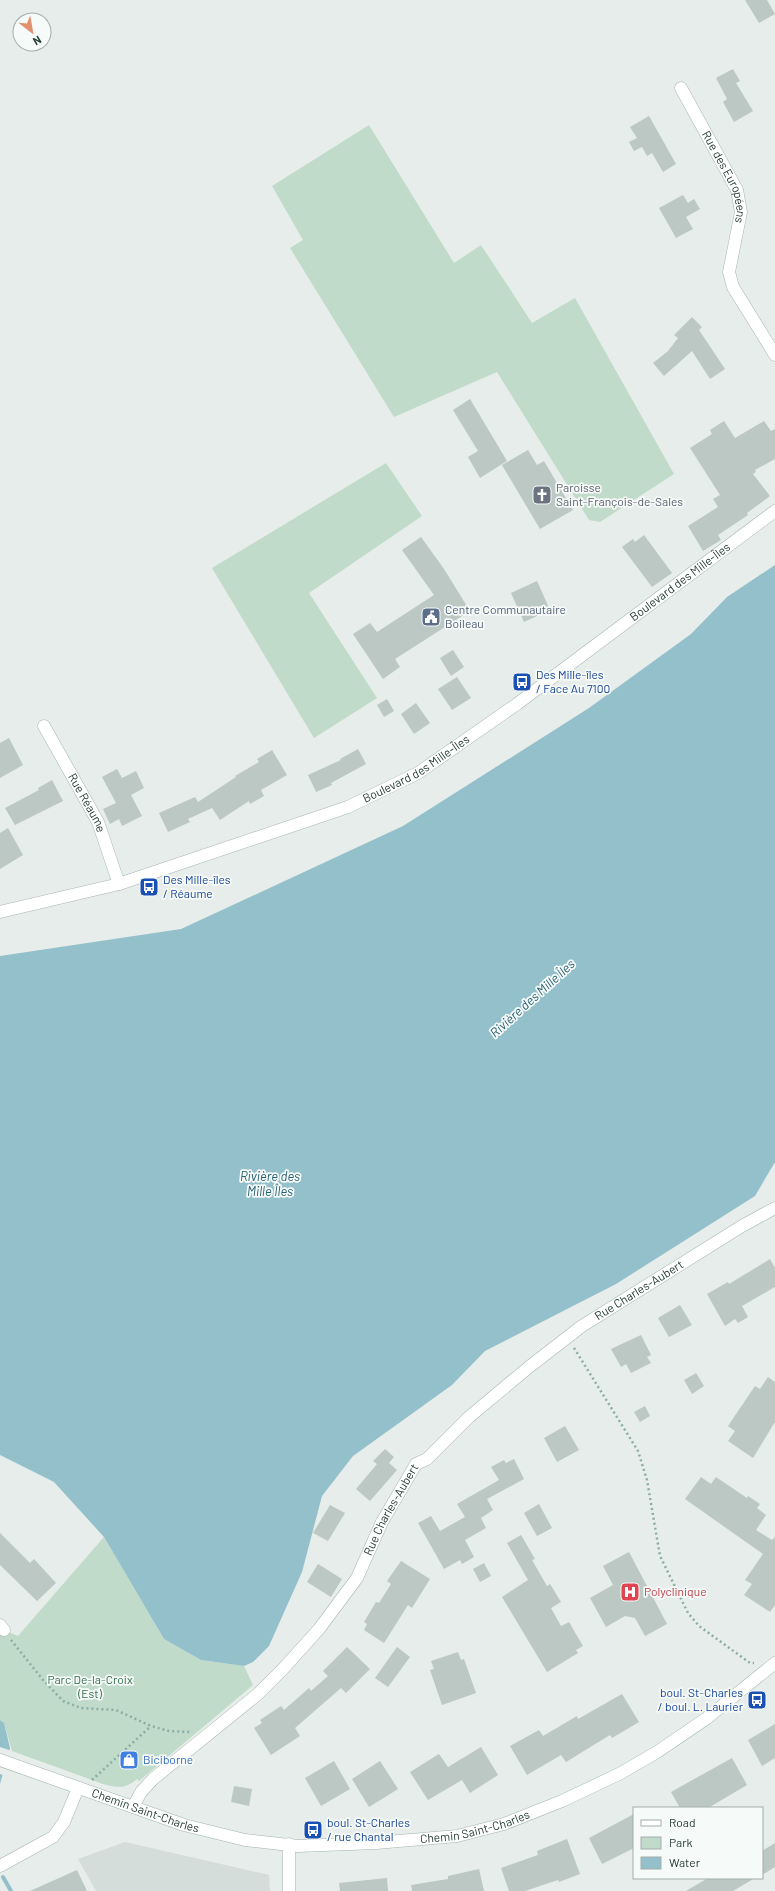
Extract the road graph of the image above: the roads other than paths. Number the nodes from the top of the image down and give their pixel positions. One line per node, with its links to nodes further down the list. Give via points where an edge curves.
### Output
1 (681, 88): 2 (street, Rue des Européens, via 737,190 740,212 729,272 733,286)
2 (775, 355)
3 (775, 511): 5 (street, Boulevard des Mille-Îles, via 517,704 418,773 348,807)
4 (44, 726): 5 (street, Rue Réaume, via 98,822)
5 (119, 884): 6 (street, Boulevard des Mille-Îles)
6 (0, 912)
7 (775, 1208): 11 (street, Rue Charles-Aubert, via 596,1317 529,1367 475,1412 427,1459 416,1464 382,1522 357,1578 319,1629 258,1694 153,1779 141,1792)
8 (775, 1663): 12 (street, Chemin Saint-Charles, via 707,1718 640,1762 588,1789 504,1824 457,1836 396,1842 298,1846)
9 (0, 1760): 10 (street, Chemin Saint-Charles)
10 (78, 1788): 11 (street, Chemin Saint-Charles); 13 (street, via 64,1822 53,1837)
11 (133, 1807): 12 (street, Chemin Saint-Charles, via 214,1834)
12 (289, 1844): 14 (street)
13 (0, 1866)
14 (289, 1891)

